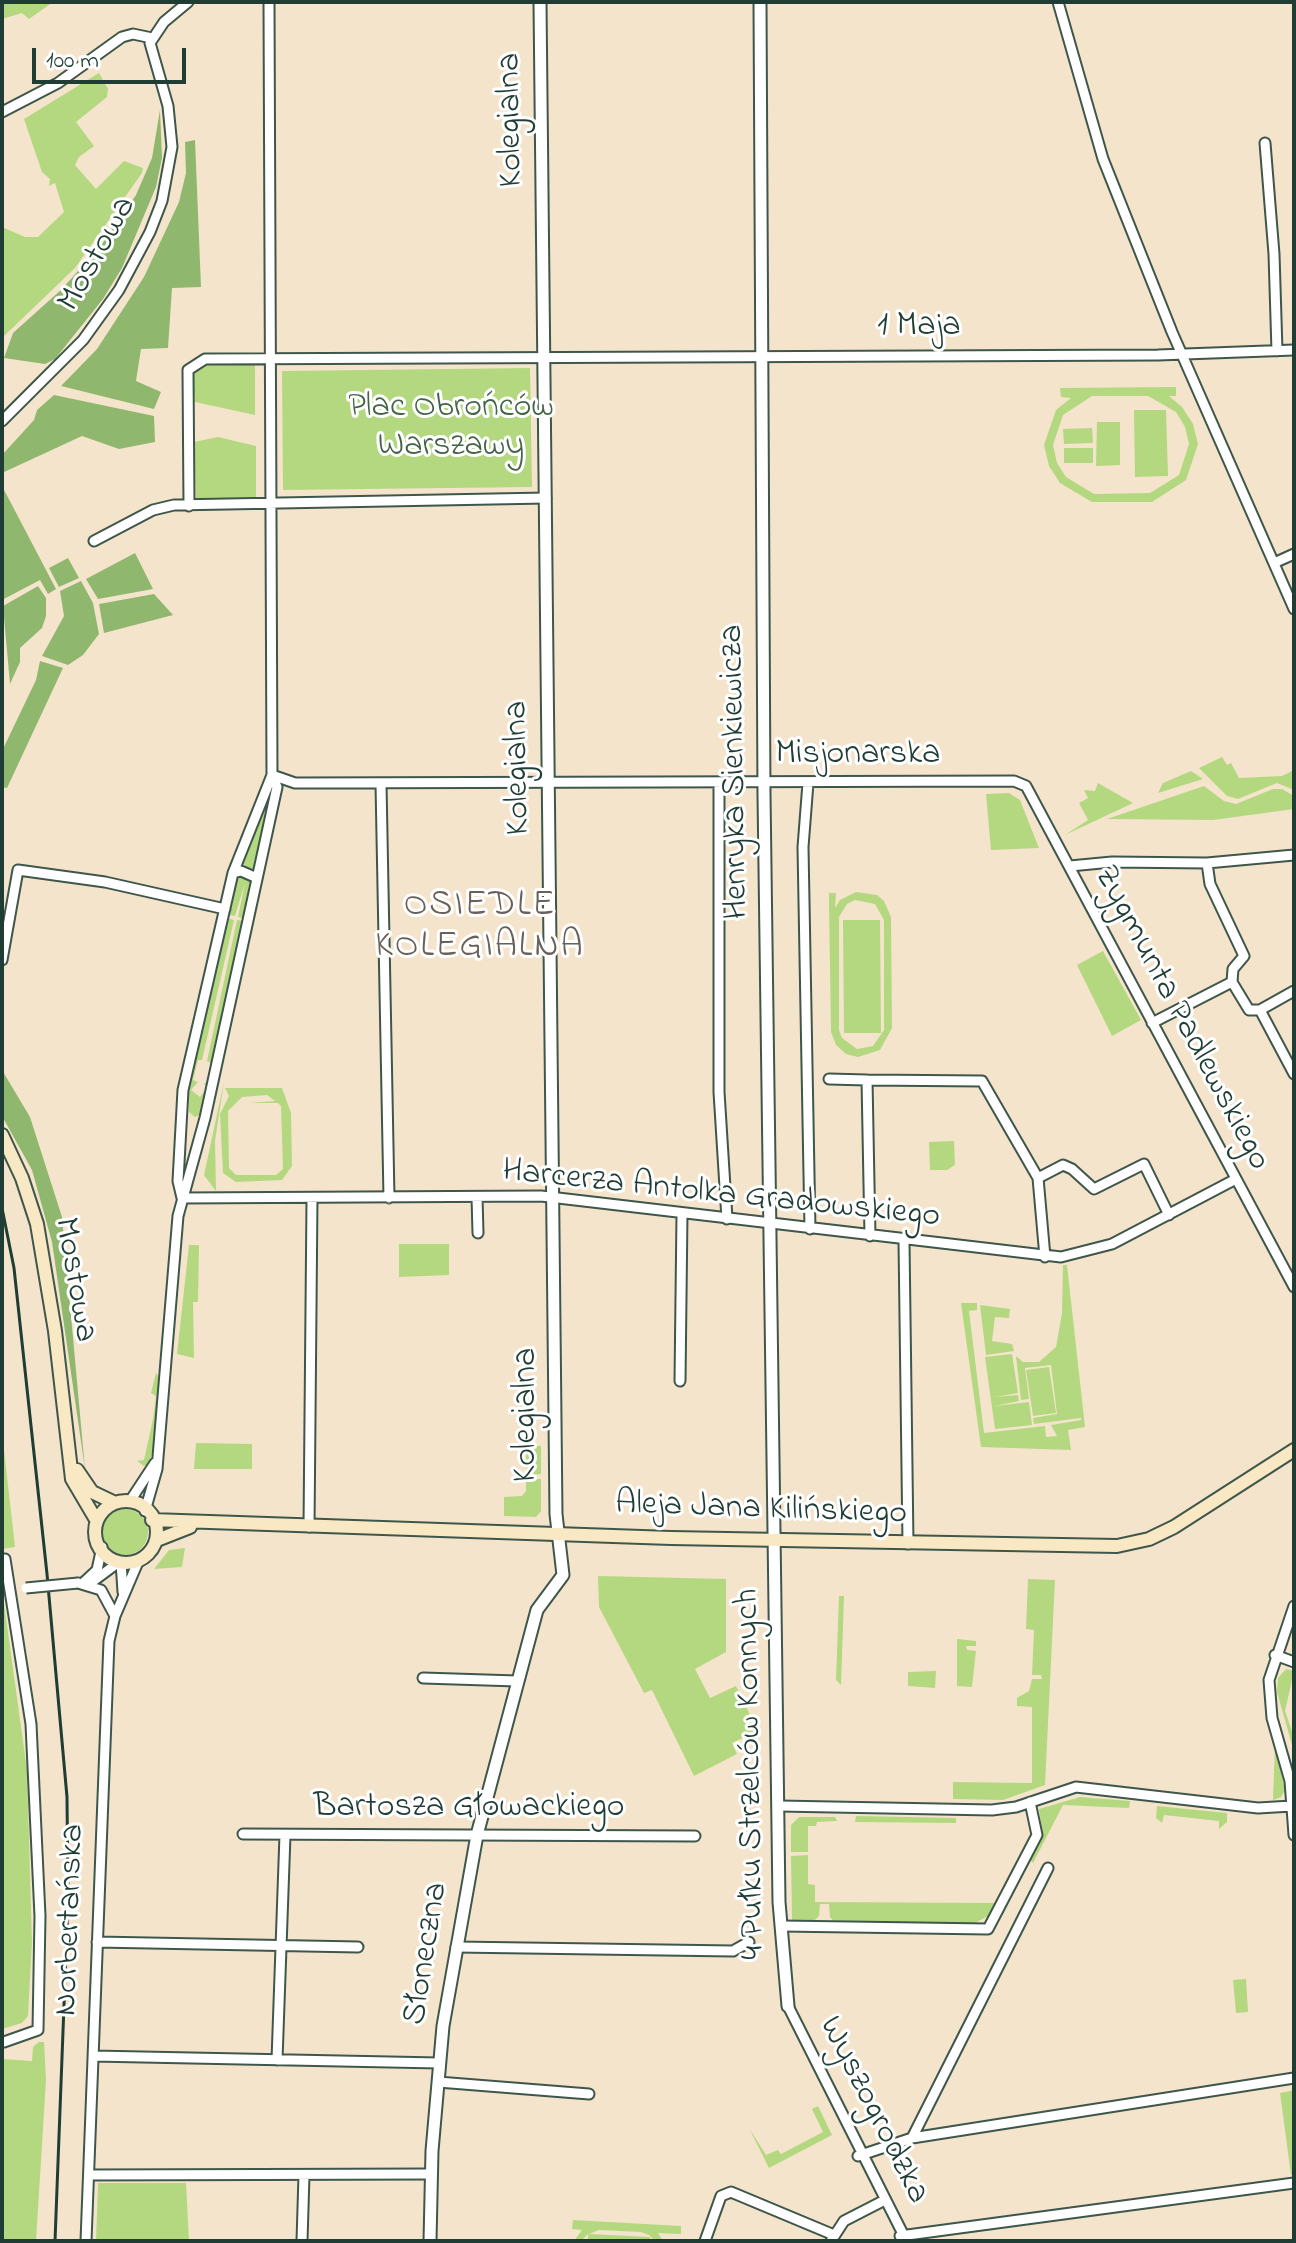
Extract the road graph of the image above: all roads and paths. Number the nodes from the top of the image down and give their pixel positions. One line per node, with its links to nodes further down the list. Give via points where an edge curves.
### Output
1 (188, 2): 6 (street)
2 (540, 2): 13 (street, Kolegialna)
3 (760, 2): 11 (street, Henryka Sienkiewicza)
4 (1058, 2): 12 (street, via 1103,159)
5 (269, 7): 14 (street)
6 (152, 38): 7 (street, via 122,37 58,83); 15 (street, Mostowa, via 172,138 158,211 102,315 63,363)
7 (2, 112)
8 (1265, 143): 10 (street)
9 (1294, 350): 10 (street, 1 Maja)
10 (1277, 351): 12 (street, 1 Maja)
11 (761, 355): 12 (street, 1 Maja); 13 (street, 1 Maja); 26 (street, Henryka Sienkiewicza)
12 (1182, 355): 21 (street)
13 (544, 357): 14 (street); 16 (street, Kolegialna)
14 (270, 359): 17 (street); 18 (street, via 205,359 188,370)
15 (2, 421)
16 (546, 498): 17 (street); 29 (street, Kolegialna)
17 (271, 505): 18 (street); 23 (street)
18 (189, 506): 19 (street, via 165,506)
19 (94, 541)
20 (1294, 554): 21 (street)
21 (1274, 563): 22 (street)
22 (1294, 609)
23 (272, 775): 28 (street, Misjonarska, via 295,783); 33 (street); 34 (street, via 277,787)
24 (1014, 781): 27 (street, Misjonarska); 32 (street, Zygmunta Padlewskiego, via 1026,786)
25 (719, 783): 26 (street, Misjonarska); 29 (street, Misjonarska); 56 (street, via 719,1092)
26 (764, 783): 27 (street, Misjonarska); 57 (street, Henryka Sienkiewicza)
27 (808, 783): 58 (street, via 803,847)
28 (381, 784): 29 (street, Misjonarska); 51 (street)
29 (549, 784): 52 (street, Kolegialna)
30 (1294, 855): 31 (street)
31 (1207, 863): 32 (street); 37 (street, via 1210,884 1244,952)
32 (1070, 866): 40 (street, Zygmunta Padlewskiego)
33 (233, 873): 34 (street); 35 (street)
34 (257, 878): 45 (street)
35 (225, 909): 36 (street, via 105,882 18,870); 44 (street)
36 (2, 960)
37 (1232, 982): 39 (street, via 1249,1010); 40 (street)
38 (1294, 991): 39 (street)
39 (1260, 1010): 41 (street)
40 (1152, 1023): 48 (street, Zygmunta Padlewskiego)
41 (1294, 1074)
42 (829, 1079): 43 (street)
43 (867, 1080): 47 (street, via 982,1081); 60 (street)
44 (181, 1110): 45 (street, via 193,1123); 50 (street)
45 (205, 1118): 50 (street)
46 (2, 1135): 65 (main road, Mostowa, via 37,1224)
47 (1038, 1178): 55 (street, via 1068,1166 1094,1189 1144,1164); 62 (street)
48 (1236, 1179): 55 (street, Harcerza Antolka Gradowskiego); 63 (street, Zygmunta Padlewskiego)
49 (477, 1197): 51 (street, Harcerza Antolka Gradowskiego); 52 (street, Harcerza Antolka Gradowskiego); 59 (street)
50 (182, 1198): 53 (street, Harcerza Antolka Gradowskiego); 67 (street, via 174,1239)
51 (389, 1198): 53 (street, Harcerza Antolka Gradowskiego)
52 (553, 1198): 54 (street, Harcerza Antolka Gradowskiego); 74 (street, Kolegialna)
53 (312, 1199): 73 (street)
54 (682, 1214): 56 (street, Harcerza Antolka Gradowskiego); 64 (street)
55 (1169, 1215): 62 (street, Harcerza Antolka Gradowskiego, via 1095,1250)
56 (727, 1219): 57 (street, Harcerza Antolka Gradowskiego)
57 (770, 1224): 58 (street, Harcerza Antolka Gradowskiego); 76 (street, Henryka Sienkiewicza)
58 (810, 1229): 60 (street, Harcerza Antolka Gradowskiego)
59 (478, 1233)
60 (870, 1236): 61 (street, Harcerza Antolka Gradowskiego)
61 (904, 1241): 62 (street, Harcerza Antolka Gradowskiego); 77 (street)
62 (1045, 1257)
63 (1294, 1287)
64 (680, 1381)
65 (68, 1440): 69 (main road, Mostowa, via 82,1481); 71 (main road, Mostowa, via 72,1479)
66 (1294, 1450): 77 (main road, Aleja Jana Kilińskiego, via 1174,1527 1134,1543)
67 (157, 1460): 68 (street); 70 (street)
68 (130, 1501): 69 (main road); 70 (main road)
69 (113, 1502): 71 (main road)
70 (148, 1515): 72 (main road, Aleja Jana Kilińskiego); 75 (main road)
71 (95, 1518): 78 (main road)
72 (201, 1524): 73 (main road, Aleja Jana Kilińskiego); 75 (main road, Aleja Jana Kilińskiego)
73 (309, 1527): 74 (main road, Aleja Jana Kilińskiego)
74 (558, 1533): 76 (main road, Aleja Jana Kilińskiego); 90 (street, Słoneczna, via 563,1575 537,1610)
75 (157, 1540): 81 (main road)
76 (775, 1541): 77 (main road, Aleja Jana Kilińskiego); 92 (street, 4 Pułku Strzelców Konnych)
77 (908, 1544)
78 (102, 1547): 80 (main road); 82 (street, via 97,1570)
79 (5, 1559): 83 (street, Norbertańska)
80 (120, 1562): 81 (main road); 82 (street); 84 (street)
81 (138, 1562): 84 (street, Norbertańska)
82 (83, 1583): 83 (street, bridge); 86 (street, via 104,1593)
83 (12, 1591): 107 (street, Norbertańska, via 31,1724 39,1837 40,1999 38,2030)
84 (121, 1603): 86 (street, Norbertańska)
85 (1294, 1606): 87 (street)
86 (115, 1616): 101 (street, Norbertańska, via 109,1641)
87 (1275, 1655): 88 (street); 93 (street, via 1269,1693)
88 (1294, 1662)
89 (423, 1678): 90 (street)
90 (517, 1681): 96 (street, Słoneczna)
91 (1030, 1802): 92 (street, via 992,1810); 93 (street, via 1076,1787 1258,1808); 100 (street, via 1037,1835 988,1929)
92 (779, 1806): 100 (street, 4 Pułku Strzelców Konnych)
93 (1292, 1806): 97 (street)
94 (243, 1834): 95 (street, Bartosza Głowackiego)
95 (285, 1835): 96 (street, Bartosza Głowackiego); 103 (street)
96 (477, 1835): 98 (street, Bartosza Głowackiego); 105 (street, Słoneczna)
97 (1294, 1835)
98 (695, 1836)
99 (1048, 1868): 114 (street)
100 (781, 1926): 106 (street, 4 Pułku Strzelców Konnych)
101 (97, 1942): 103 (street); 108 (street, Norbertańska)
102 (749, 1942): 105 (street, via 733,1951)
103 (282, 1946): 104 (street); 109 (street)
104 (358, 1947)
105 (456, 1947): 110 (street, Słoneczna)
106 (788, 2006): 115 (street, Wyszogrodzka)
107 (4, 2042)
108 (93, 2056): 109 (street); 117 (street, Norbertańska)
109 (277, 2060): 110 (street)
110 (439, 2063): 112 (street, Słoneczna)
111 (1294, 2078): 114 (street)
112 (438, 2082): 113 (street); 116 (street, Słoneczna)
113 (589, 2094)
114 (912, 2138): 115 (street)
115 (860, 2155): 121 (street, Wyszogrodzka)
116 (431, 2174): 118 (street); 125 (street, Słoneczna)
117 (89, 2175): 118 (street); 123 (street, Norbertańska)
118 (304, 2175): 124 (street)
119 (1294, 2183): 121 (street)
120 (881, 2202): 122 (street, via 844,2221)
121 (904, 2237)
122 (833, 2238): 126 (street, via 736,2193 721,2196)
123 (86, 2241)
124 (302, 2241)
125 (430, 2241)
126 (705, 2241)

